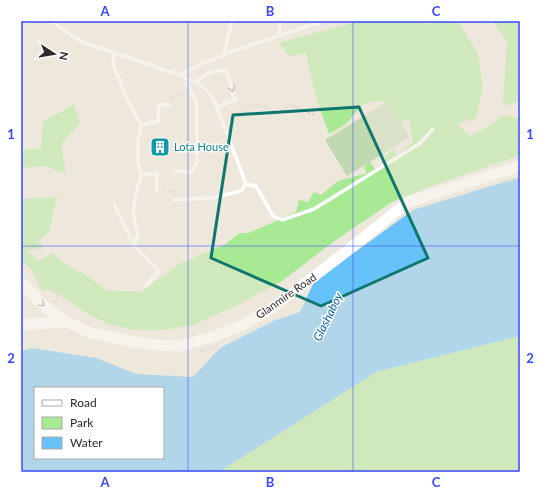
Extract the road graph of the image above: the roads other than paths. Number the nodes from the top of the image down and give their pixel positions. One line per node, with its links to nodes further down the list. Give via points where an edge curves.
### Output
1 (53, 21): 6 (lane, via 82,42)
2 (232, 21): 7 (lane)
3 (280, 21): 5 (lane)
4 (324, 21): 5 (lane)
5 (279, 36): 7 (lane)
6 (114, 52): 8 (lane); 12 (lane, via 113,64)
7 (224, 55): 8 (lane, via 201,64)
8 (182, 76): 9 (lane); 15 (lane, via 198,105 197,162 190,172)
9 (195, 82): 11 (lane, via 206,89); 11 (lane, one-way to 11, via 209,73 225,70 227,72 235,100)
10 (169, 105): 12 (lane, via 159,104 158,121)
11 (217, 107): 17 (lane)
12 (141, 126): 16 (lane, via 138,162)
13 (432, 129): 17 (lane, via 419,144 314,209 282,220 273,216 256,186)
14 (520, 166): 24 (main road, Glanmire Road, via 408,202 272,308 243,325 215,336 180,346 145,344 91,333)
15 (174, 171)
16 (142, 174): 18 (lane, via 157,174); 21 (lane, via 136,194 134,212 138,235)
17 (245, 184): 19 (lane, via 241,191 212,198)
18 (157, 191)
19 (174, 200)
20 (114, 204): 21 (lane)
21 (134, 245): 23 (lane, via 159,272)
22 (21, 282): 24 (main road, Glanmire Road, one-way to 24, via 43,305)
23 (145, 287)
24 (67, 322): 25 (main road)
25 (21, 326)

